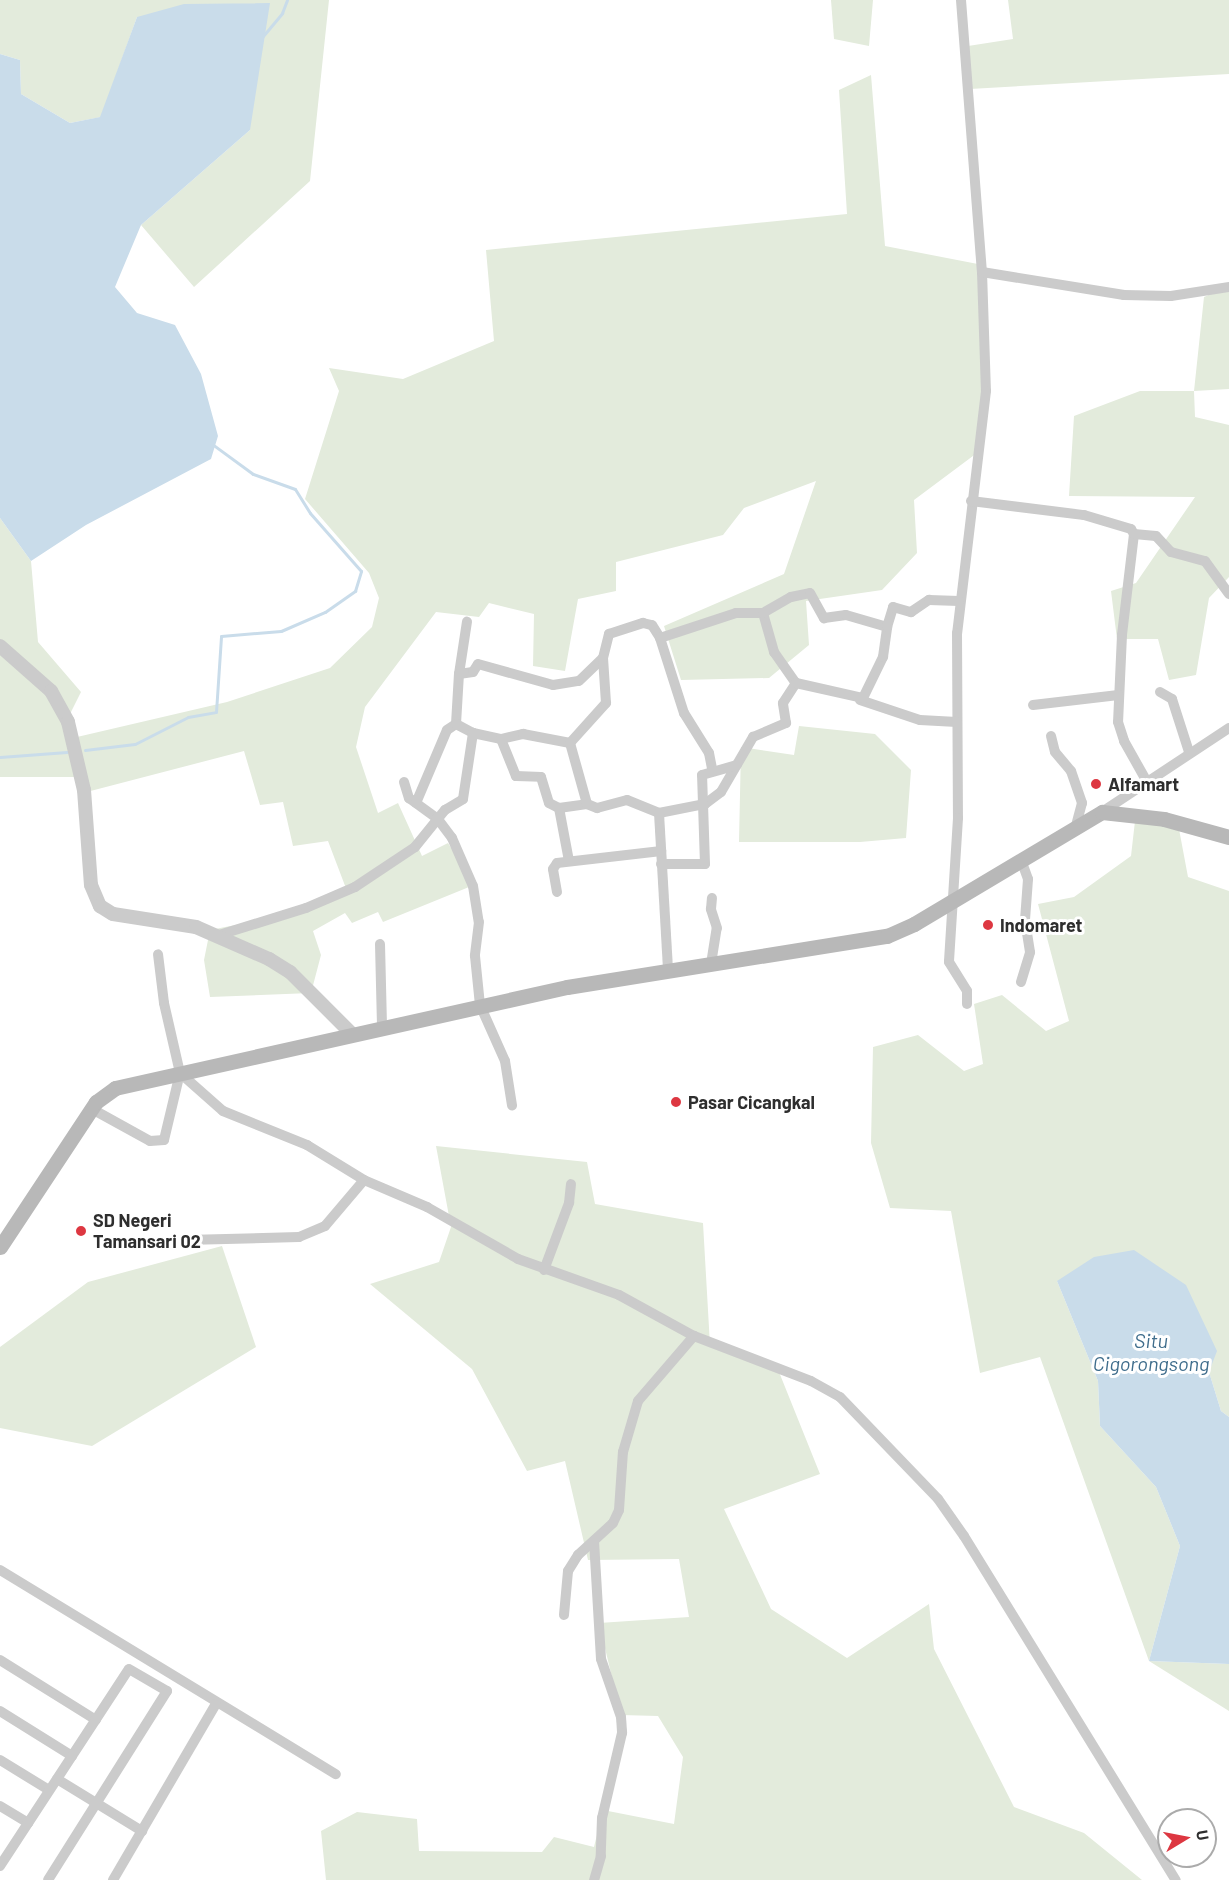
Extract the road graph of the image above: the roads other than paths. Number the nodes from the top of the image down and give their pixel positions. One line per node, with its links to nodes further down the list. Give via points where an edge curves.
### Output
1 (961, 0): 2 (street)
2 (982, 272): 3 (street, via 1124,295 1171,296); 4 (street, via 986,391)
3 (1229, 287)
4 (971, 501): 5 (street, via 1084,515); 7 (street)
5 (1134, 534): 6 (street, via 1156,536 1171,552 1205,561); 17 (street)
6 (1229, 594)
7 (959, 601): 10 (street, via 929,600 911,612 893,607); 20 (street)
8 (763, 613): 10 (street, via 791,597 810,593 824,618 846,615); 11 (street, via 736,613); 15 (street, via 774,652)
9 (467, 622): 14 (street)
10 (887, 627): 18 (street, via 883,657)
11 (660, 638): 13 (street, via 652,626 643,623 609,634); 29 (street, via 684,713 709,753)
12 (0, 646): 48 (street, via 51,691 68,722 84,790 91,885 100,906 113,914 196,927)
13 (603, 658): 14 (street, via 579,681 553,685 478,664 473,672); 26 (street, via 606,703)
14 (459, 674): 21 (street)
15 (796, 683): 18 (street); 28 (street, via 783,703 786,723 753,737)
16 (1160, 692): 27 (street, via 1172,699)
17 (1119, 695): 19 (street); 30 (street, via 1118,722 1124,741)
18 (860, 700): 20 (street, via 920,720)
19 (1033, 705)
20 (957, 722): 47 (street, via 958,818)
21 (456, 724): 23 (street); 32 (street, via 447,730)
22 (1229, 728): 27 (street)
23 (472, 733): 25 (street); 38 (street, via 463,799)
24 (1051, 736): 39 (street, via 1055,752 1071,771 1082,803)
25 (501, 739): 26 (street, via 523,734); 35 (street, via 516,776 541,777 549,803)
26 (570, 743): 33 (street)
27 (1189, 752): 30 (street)
28 (737, 765): 29 (street); 34 (street, via 721,792)
29 (712, 770): 34 (street, via 702,776)
30 (1146, 780): 36 (street)
31 (404, 782): 32 (street, via 405,792)
32 (416, 803): 38 (street)
33 (587, 804): 35 (street); 37 (street, via 597,808 627,800)
34 (705, 804): 37 (street); 44 (street, via 705,864)
35 (559, 808): 43 (street)
36 (1102, 812): 39 (main road); 40 (main road, via 1142,814)
37 (658, 813): 41 (street)
38 (437, 818): 48 (street, via 415,847 355,887 306,908); 55 (street, via 452,838 476,896 475,956)
39 (1076, 826): 42 (main road)
40 (1229, 837)
41 (661, 851): 43 (street); 44 (street)
42 (1021, 860): 47 (main road); 53 (street, via 1028,879 1025,920 1030,952)
43 (569, 861): 45 (street, via 554,865)
44 (661, 864): 52 (street)
45 (557, 892)
46 (712, 898): 51 (street, via 717,927)
47 (952, 902): 51 (main road, via 887,936); 54 (street, via 949,962 967,991)
48 (219, 935): 57 (street, via 290,972)
49 (380, 944): 56 (street)
50 (158, 954): 58 (street, via 164,1003)
51 (711, 963): 52 (main road)
52 (668, 970): 55 (main road)
53 (1021, 982)
54 (967, 1004)
55 (480, 1005): 56 (main road); 59 (street, via 505,1061)
56 (382, 1026): 57 (main road)
57 (352, 1034): 58 (main road)
58 (180, 1073): 60 (main road, via 115,1088); 60 (street, via 164,1140 150,1141); 61 (street, via 223,1111 307,1145)
59 (512, 1105)
60 (92, 1109): 64 (main road)
61 (364, 1180): 63 (street, via 325,1226 299,1237); 65 (street, via 427,1207)
62 (571, 1184): 65 (street, via 569,1203)
63 (186, 1240)
64 (0, 1247)
65 (544, 1270): 66 (street, via 619,1295)
66 (694, 1336): 67 (street, via 638,1401 623,1452 619,1510 613,1523); 84 (street, via 811,1381 840,1398 869,1423 938,1499)
67 (594, 1541): 69 (street, via 568,1571); 87 (street, via 601,1659 622,1733 602,1818 601,1856)
68 (0, 1570): 71 (street)
69 (564, 1615)
70 (0, 1660): 73 (street)
71 (216, 1704): 76 (street); 82 (street)
72 (0, 1711): 74 (street)
73 (96, 1720): 74 (street); 79 (street, via 129,1669 167,1691)
74 (72, 1756): 77 (street)
75 (0, 1760): 78 (street)
76 (336, 1774)
77 (57, 1779): 78 (street); 79 (street)
78 (49, 1790): 81 (street)
79 (97, 1803): 82 (street); 85 (street)
80 (0, 1806): 81 (street)
81 (28, 1823): 83 (street)
82 (142, 1831): 86 (street)
83 (2, 1858)
84 (1169, 1877)
85 (48, 1880)
86 (113, 1880)
87 (594, 1880)

